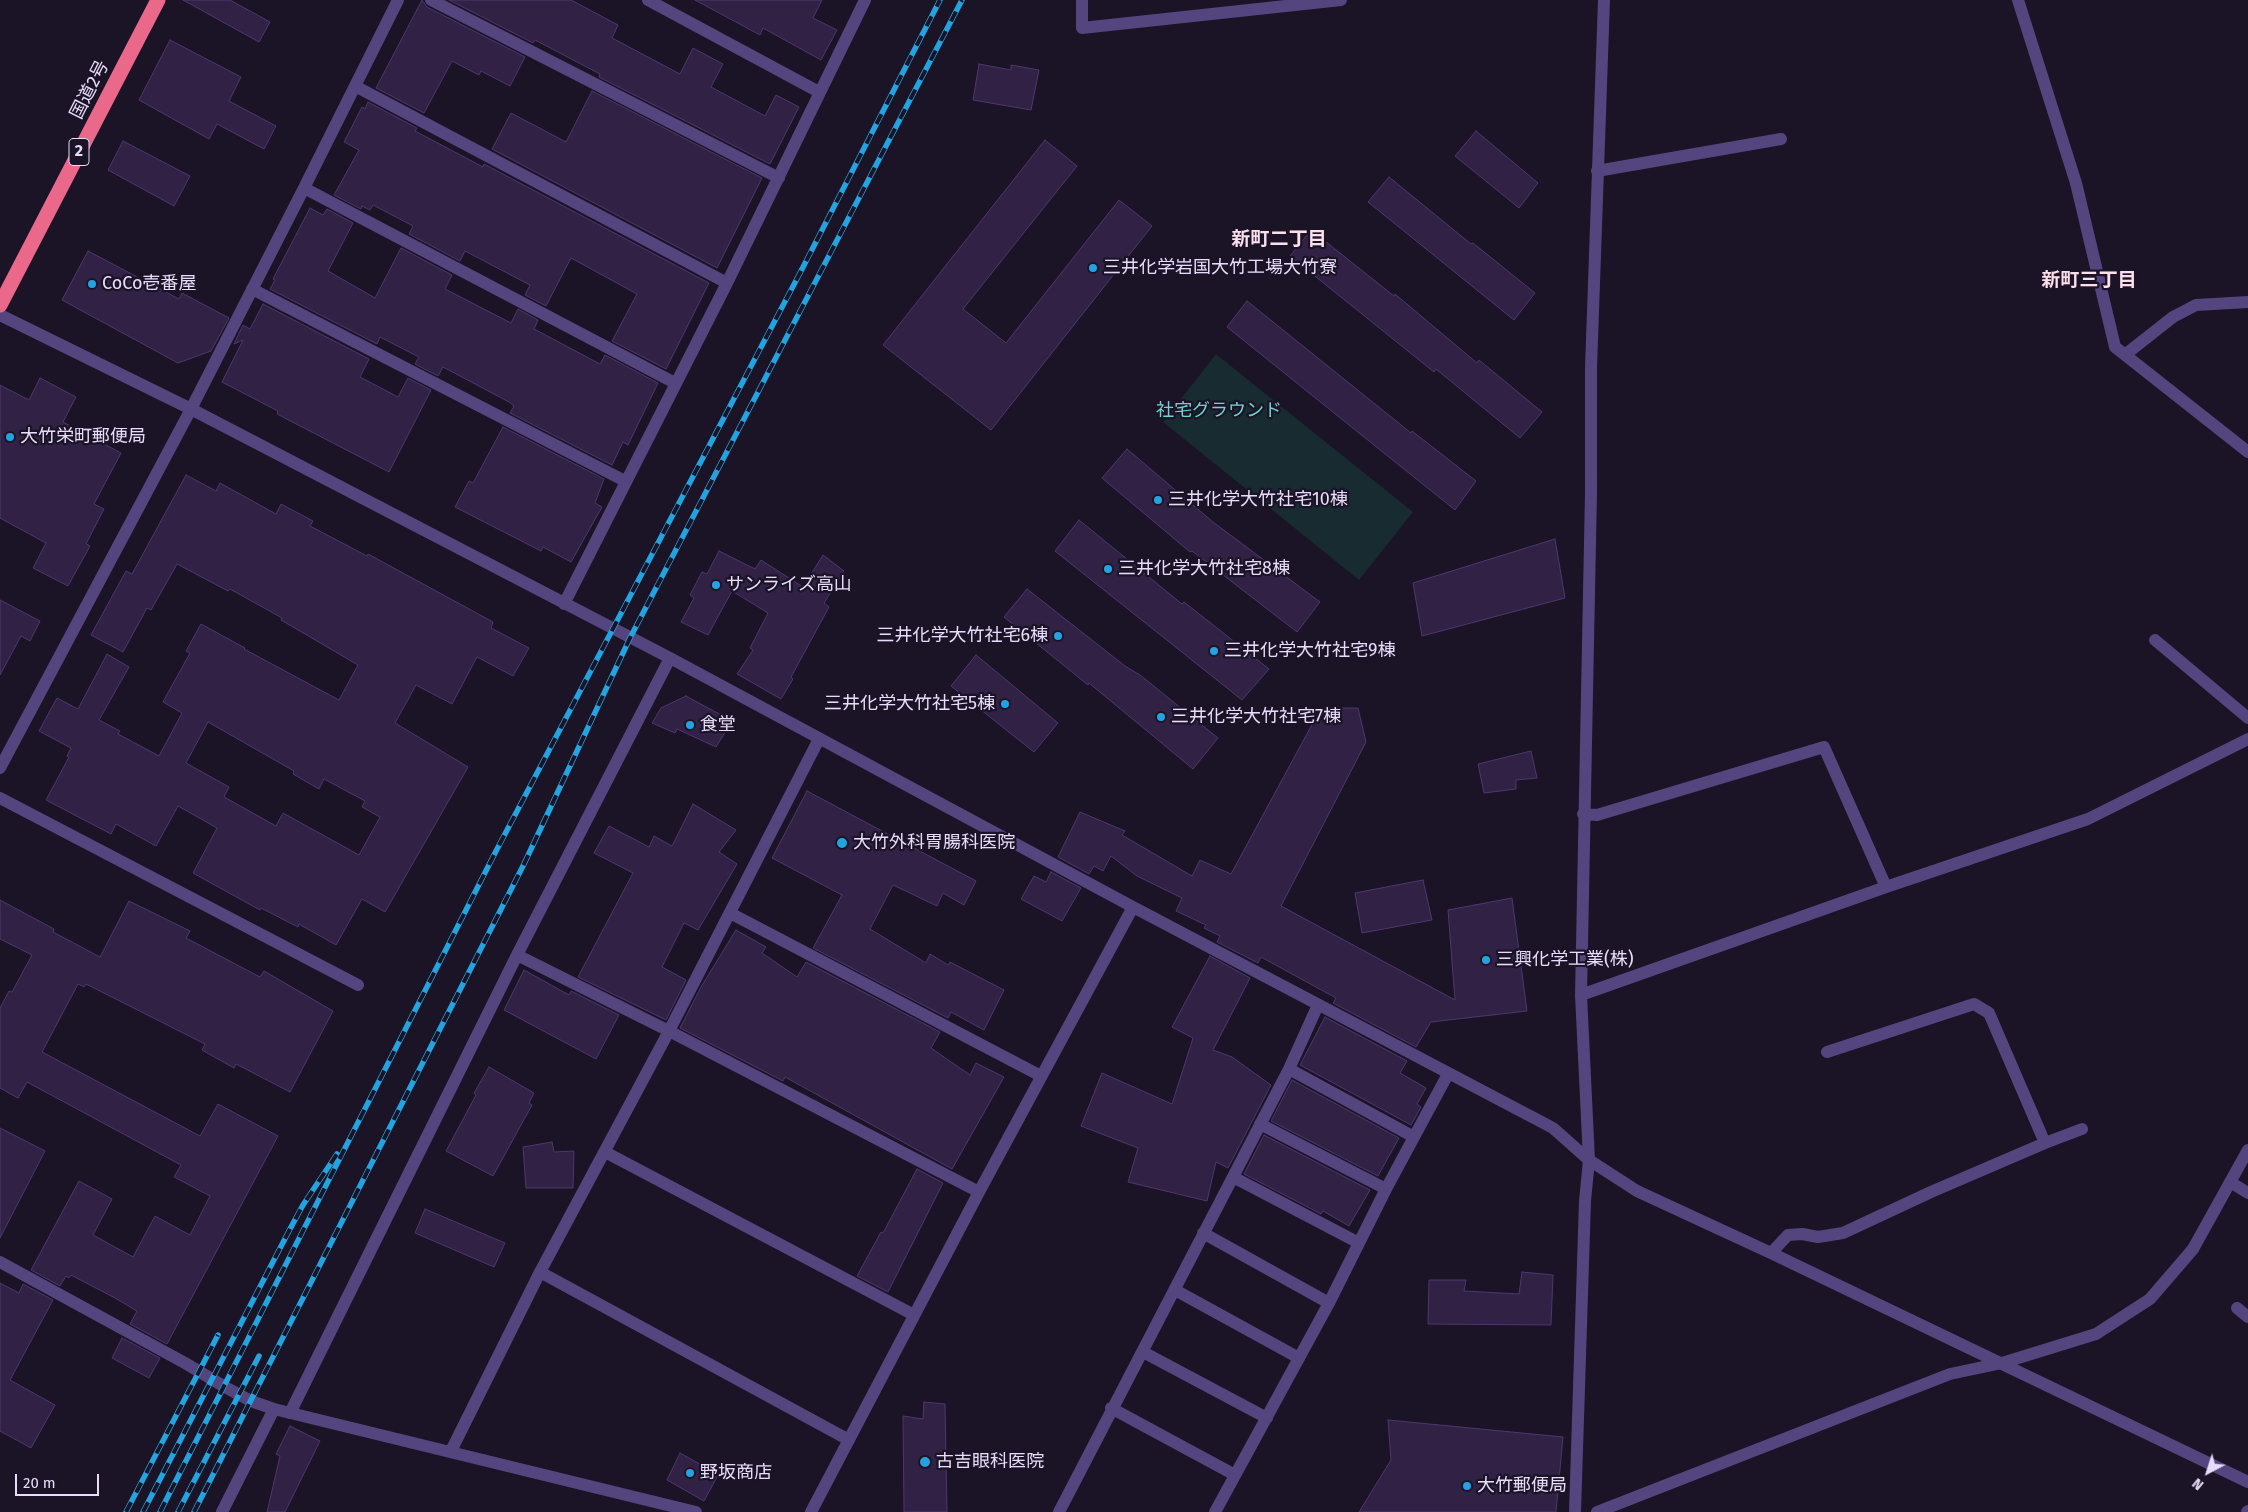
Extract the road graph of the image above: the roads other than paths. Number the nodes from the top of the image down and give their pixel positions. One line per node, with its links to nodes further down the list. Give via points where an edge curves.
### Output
1 (158, 0): 19 (highway, 国道2号 / 2)
2 (398, 0): 10 (street)
3 (431, 0): 14 (street)
4 (648, 0): 11 (street)
5 (865, 0): 11 (street)
6 (1082, 0): 7 (street, via 1082,28)
7 (1341, 0)
8 (1604, 0): 13 (street)
9 (2018, 0): 21 (street, via 2076,182 2115,347)
10 (355, 86): 15 (street); 16 (street)
11 (819, 92): 14 (street)
12 (1781, 139): 13 (street)
13 (1597, 172): 34 (street)
14 (779, 178): 16 (street)
15 (304, 188): 17 (street); 22 (street)
16 (727, 283): 22 (street)
17 (252, 288): 23 (street); 25 (street)
18 (2248, 302): 21 (street, via 2196,305 2173,317)
19 (0, 304)
20 (0, 315): 23 (street)
21 (2126, 354): 24 (street)
22 (675, 383): 25 (street)
23 (191, 409): 26 (street); 32 (street)
24 (2248, 452)
25 (625, 481): 26 (street)
26 (564, 604): 28 (street)
27 (2155, 640): 29 (street)
28 (670, 658): 30 (street); 38 (street)
29 (2248, 718)
30 (819, 739): 36 (street); 37 (street)
31 (2248, 739): 35 (street, via 2088,819)
32 (0, 768)
33 (0, 798): 39 (street)
34 (1583, 814): 35 (street, via 1597,815 1824,747); 40 (street)
35 (1886, 887): 40 (street)
36 (1133, 907): 41 (street); 46 (street)
37 (730, 913): 42 (street); 46 (street)
38 (517, 955): 42 (street); 74 (street)
39 (358, 985)
40 (1581, 995): 53 (street)
41 (1318, 1005): 44 (street); 45 (street)
42 (670, 1031): 52 (street); 57 (street)
43 (1827, 1052): 50 (street, via 1974,1004 1989,1013)
44 (1289, 1069): 47 (street); 49 (street)
45 (1448, 1074): 49 (street); 53 (street, via 1553,1128)
46 (1041, 1076): 57 (street)
47 (1260, 1124): 54 (street); 56 (street)
48 (2082, 1129): 50 (street)
49 (1414, 1137): 56 (street)
50 (2045, 1143): 61 (street, via 1843,1233 1818,1237 1788,1235)
51 (2248, 1150): 55 (street)
52 (604, 1152): 63 (street); 67 (street)
53 (1589, 1160): 61 (street, via 1637,1191); 85 (street)
54 (1233, 1177): 59 (street); 60 (street)
55 (2230, 1182): 58 (street); 71 (street, via 2193,1249 2150,1299 2096,1334)
56 (1386, 1189): 60 (street)
57 (979, 1192): 67 (street)
58 (2248, 1193)
59 (1203, 1233): 64 (street); 65 (street)
60 (1359, 1243): 65 (street)
61 (1771, 1253): 71 (street)
62 (0, 1262): 73 (street, via 251,1401)
63 (540, 1272): 76 (street); 77 (street)
64 (1175, 1290): 69 (street); 70 (street)
65 (1329, 1303): 70 (street)
66 (2237, 1308): 68 (street)
67 (914, 1314): 76 (street)
68 (2248, 1317)
69 (1142, 1352): 72 (street); 75 (street)
70 (1299, 1358): 75 (street)
71 (2002, 1363): 79 (street); 86 (street, via 1950,1374)
72 (1111, 1408): 78 (street); 83 (street)
73 (274, 1409): 74 (street); 80 (street)
74 (290, 1413): 77 (street)
75 (1267, 1418): 78 (street)
76 (849, 1440): 82 (street)
77 (450, 1450): 81 (street)
78 (1235, 1475): 84 (street)
79 (2248, 1482)
80 (222, 1512)
81 (696, 1512)
82 (811, 1512)
83 (1059, 1512)
84 (1215, 1512)
85 (1575, 1512)
86 (1597, 1512)

